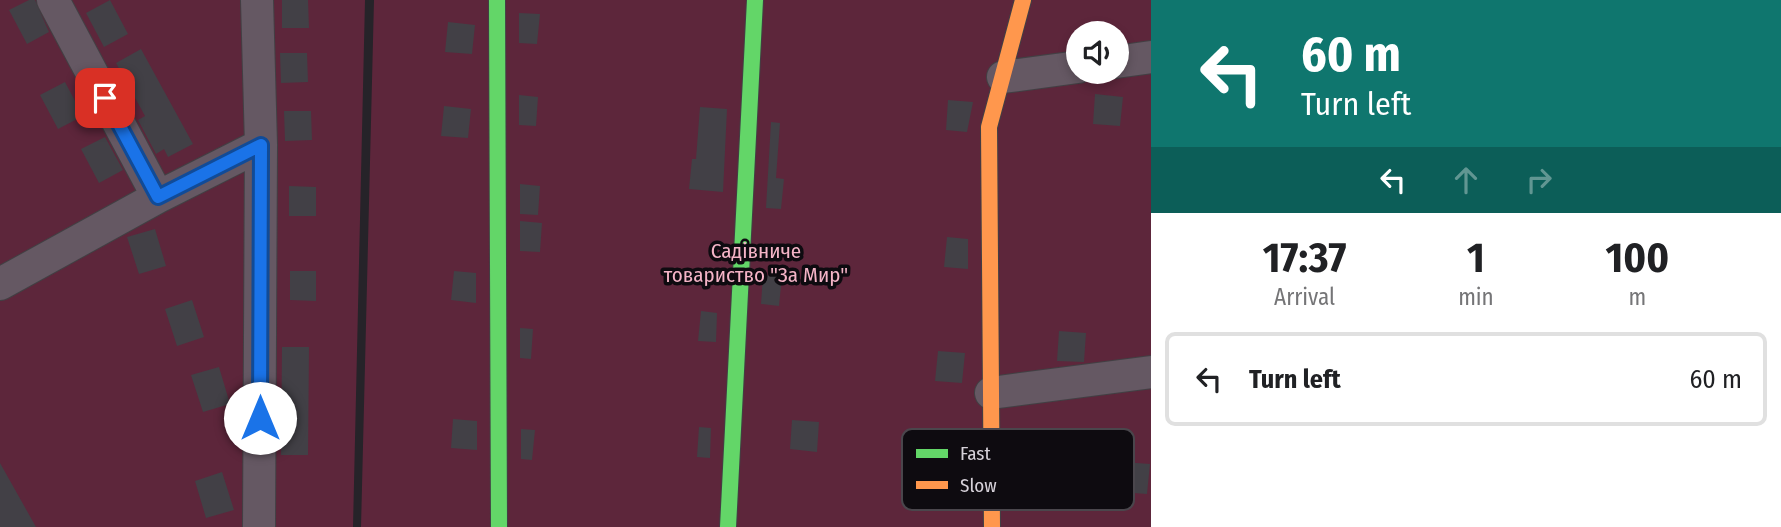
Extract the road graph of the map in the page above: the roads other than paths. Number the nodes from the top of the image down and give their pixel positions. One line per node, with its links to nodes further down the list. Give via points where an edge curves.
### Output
1 (53, 0): 11 (street)
2 (257, 0): 10 (street)
3 (497, 0): 17 (street)
4 (755, 0): 18 (street)
5 (1023, 0): 9 (street)
6 (1151, 57): 7 (street)
7 (1129, 60)
8 (1066, 69): 9 (street)
9 (1003, 77): 14 (street, via 989,127)
10 (261, 145): 11 (street); 16 (street)
11 (158, 197): 12 (street)
12 (0, 284)
13 (1151, 372): 14 (street)
14 (991, 393): 15 (street)
15 (991, 429)
16 (259, 527)
17 (499, 527)
18 (728, 527)

